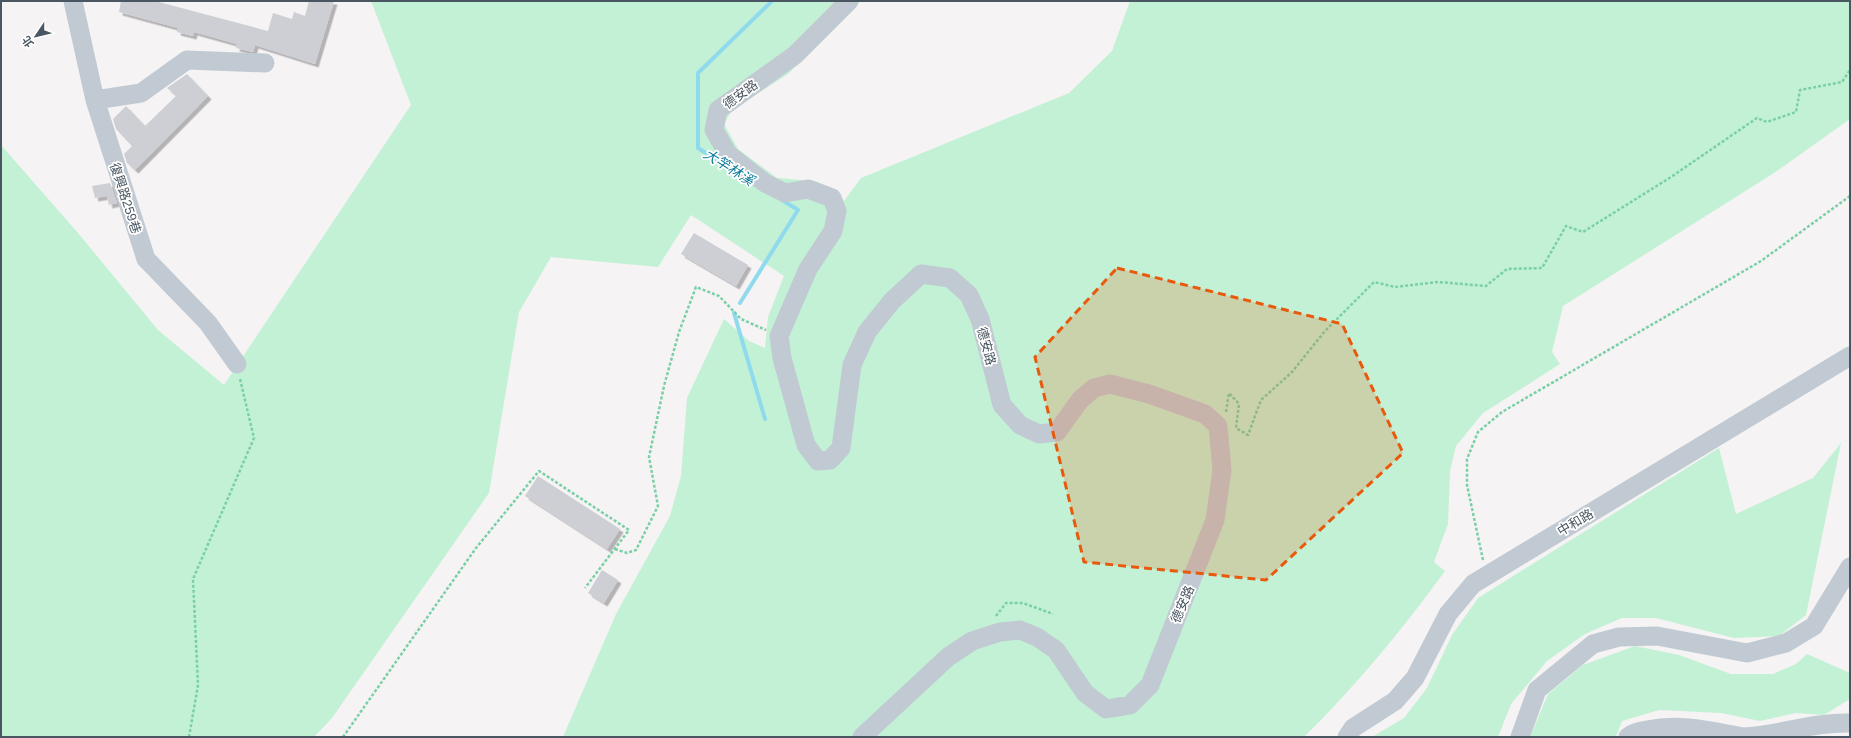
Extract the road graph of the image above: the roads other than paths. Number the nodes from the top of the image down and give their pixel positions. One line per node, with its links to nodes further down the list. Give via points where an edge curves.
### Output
1 (73, 1): 4 (street, 復興路259巷)
2 (849, 1): 9 (street, 德安路, via 795,55 718,110 714,130 728,154 765,183 785,193 808,189 832,198 837,211 833,231 808,269 779,336 782,358 806,445 818,461 830,460 841,448 852,365 868,332 892,301 921,274 950,278 969,295 980,319 1002,405 1020,425 1039,434 1057,432 1080,400 1094,388 1110,384 1149,394 1205,414 1218,426 1222,470 1215,520 1150,685 1130,705 1106,709 1085,693 1056,650 1037,637 1020,630 1000,632 972,641 948,657)
3 (266, 63): 4 (street, via 187,60 141,92)
4 (95, 100): 6 (street, 復興路259巷, via 146,259 208,323)
5 (1850, 356): 10 (street, 中和路, via 1473,584 1448,614 1415,678 1395,701 1353,728)
6 (237, 364)
7 (1850, 566): 11 (street, via 1814,626 1786,643 1747,653 1657,636 1619,637 1593,644 1537,690)
8 (1850, 723): 13 (street, via 1834,723)
9 (862, 737)
10 (1347, 737)
11 (1520, 737)
12 (1628, 737): 13 (street, via 1635,731 1666,726)
13 (1743, 737)

